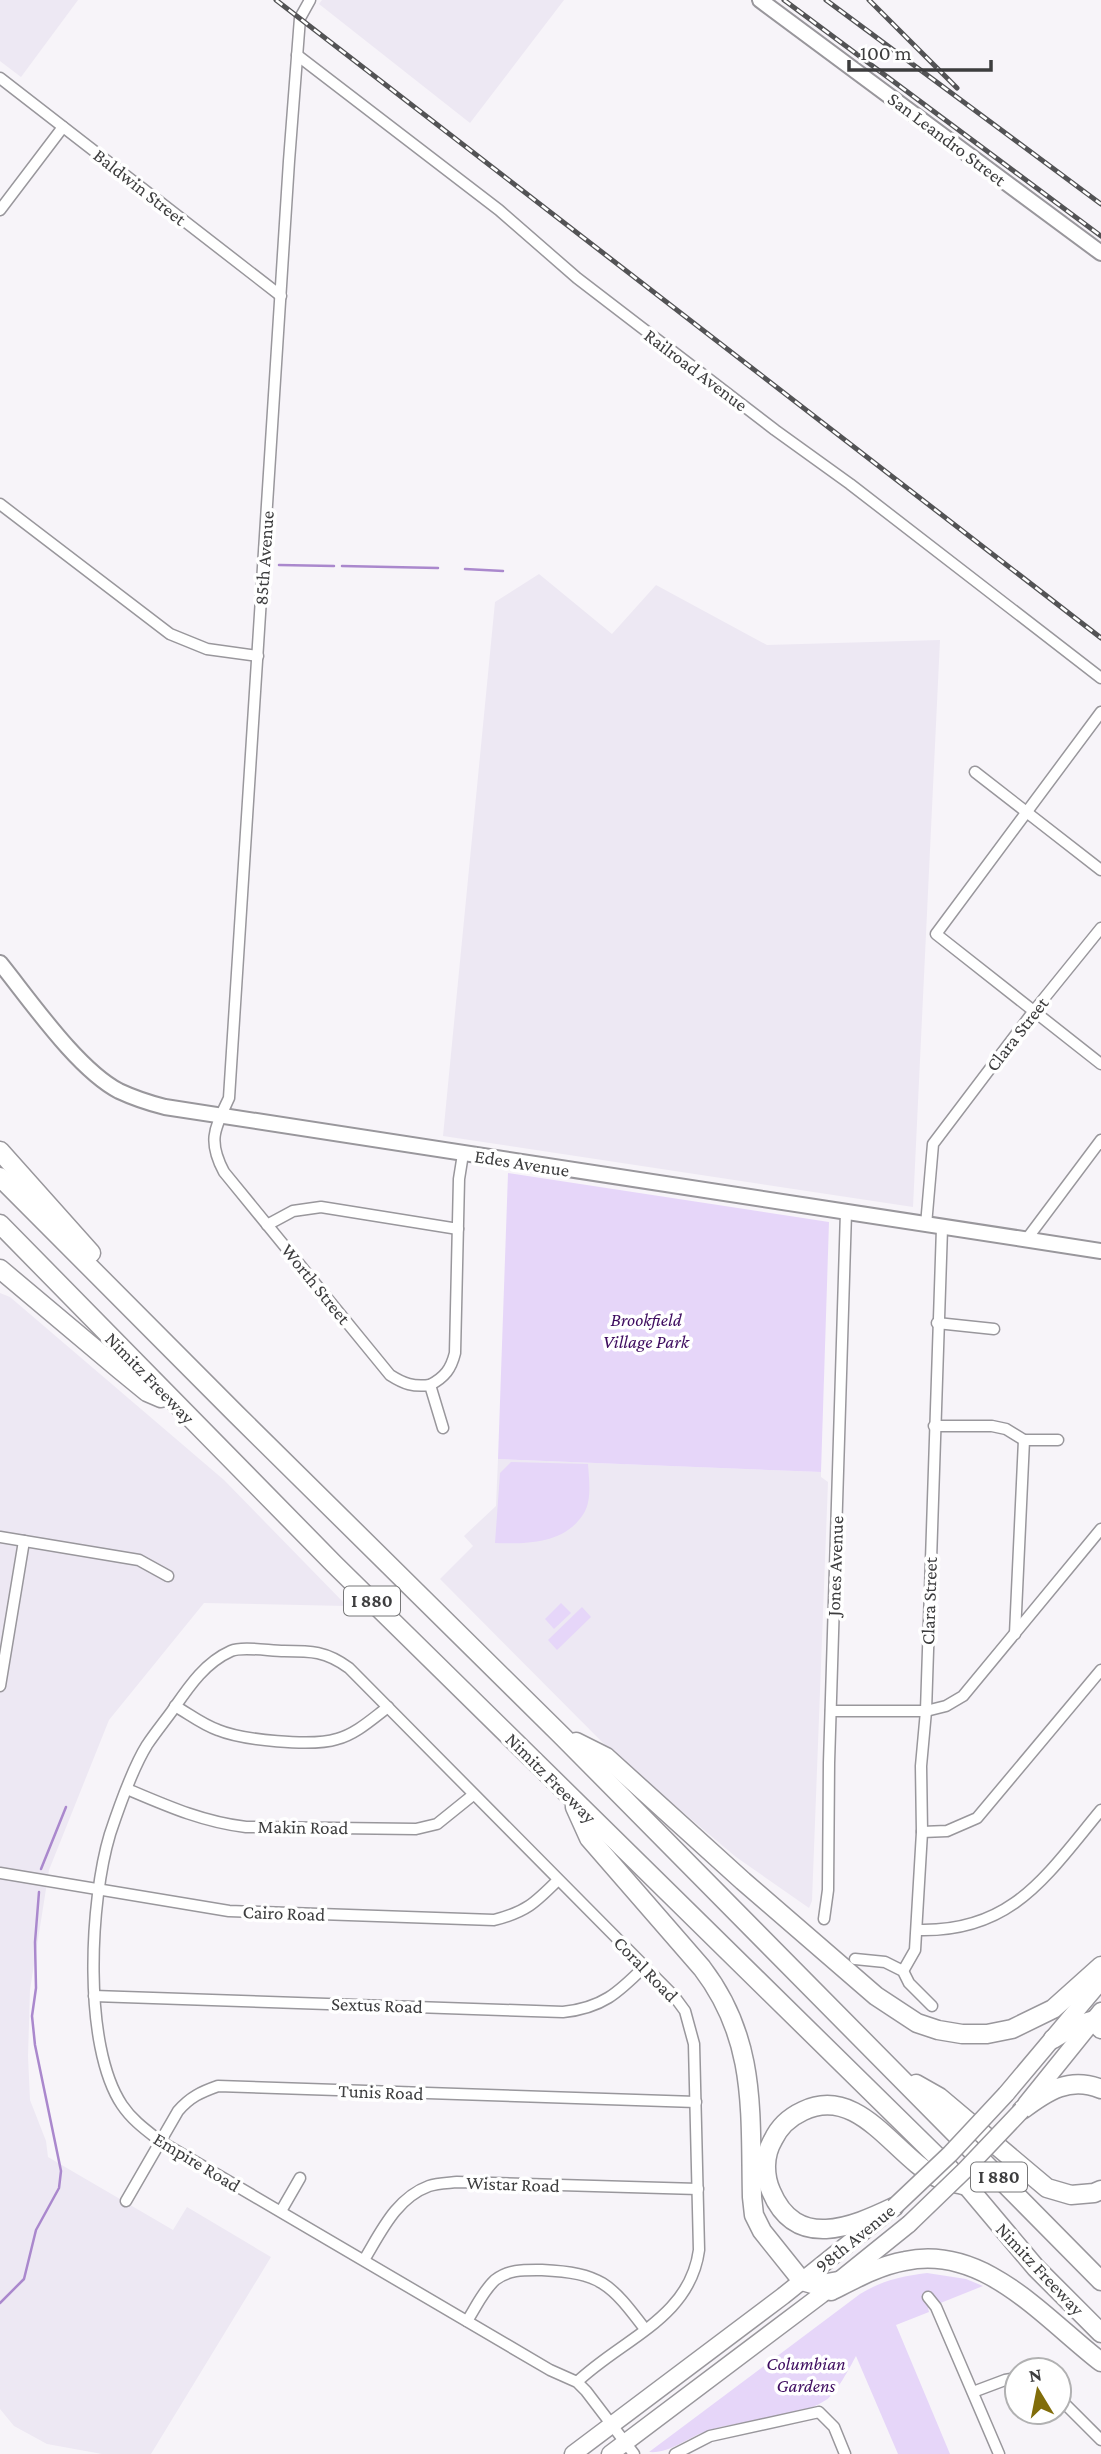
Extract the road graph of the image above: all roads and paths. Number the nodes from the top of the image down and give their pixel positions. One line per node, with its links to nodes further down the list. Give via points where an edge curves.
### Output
1 (310, 0): 3 (street, 85th Avenue, via 300,18)
2 (760, 0): 7 (street, San Leandro Street)
3 (297, 55): 8 (street, 85th Avenue); 11 (street, Railroad Avenue, via 499,210 576,278)
4 (0, 78): 5 (street, Baldwin Street)
5 (63, 127): 6 (street); 8 (street, Baldwin Street)
6 (0, 210)
7 (1101, 253)
8 (281, 296): 10 (street, 85th Avenue)
9 (0, 504): 10 (street, via 170,634 207,649)
10 (258, 656): 20 (street, 85th Avenue, via 229,1098)
11 (1101, 678)
12 (1101, 712): 14 (street)
13 (975, 772): 14 (street)
14 (1026, 812): 15 (street); 18 (street, via 936,934)
15 (1101, 870)
16 (1101, 928): 18 (street, Clara Street)
17 (0, 963): 20 (street, Edes Avenue, via 76,1056 117,1090 165,1107)
18 (1033, 1012): 19 (street); 27 (street, Clara Street, via 933,1144)
19 (1101, 1064)
20 (221, 1116): 23 (street, Edes Avenue); 28 (street, Worth Street, via 214,1130 218,1161)
21 (1101, 1140): 31 (street)
22 (0, 1151): 38 (highway)
23 (463, 1154): 25 (street, Edes Avenue); 30 (street)
24 (0, 1177): 38 (highway, Nimitz Freeway / I 880)
25 (846, 1212): 27 (street, Edes Avenue); 53 (street, Jones Avenue)
26 (0, 1224): 37 (highway, Nimitz Freeway / I 880)
27 (926, 1225): 29 (street, Edes Avenue)
28 (267, 1226): 30 (street, via 293,1211 321,1207); 36 (street, Worth Street, via 390,1375 415,1387)
29 (942, 1228): 31 (street, Edes Avenue); 34 (street, Clara Street)
30 (458, 1229): 36 (street, via 455,1353 447,1373)
31 (1027, 1240): 32 (street, Edes Avenue)
32 (1101, 1251)
33 (0, 1269): 37 (highway, via 147,1392)
34 (937, 1323): 35 (street); 39 (street, Clara Street)
35 (994, 1329)
36 (430, 1385): 40 (street)
37 (174, 1404): 58 (highway, Nimitz Freeway / I 880)
38 (236, 1415): 55 (highway, Nimitz Freeway / I 880)
39 (934, 1426): 41 (street, via 992,1426); 54 (street, Clara Street)
40 (443, 1428)
41 (1024, 1440): 42 (street); 47 (street)
42 (1058, 1440)
43 (1101, 1529): 47 (street)
44 (0, 1537): 45 (street)
45 (24, 1541): 46 (street, via 139,1560); 50 (street)
46 (168, 1576)
47 (1015, 1634): 54 (street, via 963,1696)
48 (333, 1657): 51 (street, Empire Road, via 314,1651 234,1650 208,1664); 52 (street, Coral Road)
49 (1101, 1670): 60 (street, via 977,1818 947,1831)
50 (0, 1686)
51 (175, 1706): 52 (street, via 215,1730 238,1737 316,1742 337,1740); 56 (street, Empire Road, via 145,1748)
52 (388, 1707): 57 (street, Coral Road)
53 (831, 1711): 54 (street); 64 (street, Jones Avenue)
54 (926, 1711): 60 (street, Clara Street)
55 (562, 1736): 68 (highway, via 606,1756 876,1996 917,2023 962,2034 1012,2029 1053,2009); 75 (highway, Nimitz Freeway / I 880)
56 (127, 1789): 57 (street, Makin Road, via 221,1824 390,1829 437,1824); 63 (street, Empire Road, via 110,1835)
57 (474, 1795): 62 (street, Coral Road)
58 (570, 1798): 81 (highway, Nimitz Freeway / I 880); 88 (highway, via 589,1838 702,1968 731,2015 747,2073 754,2216)
59 (1101, 1810): 65 (street, via 1039,1884 1017,1903 972,1924)
60 (922, 1832): 65 (street, Clara Street)
61 (0, 1873): 63 (street, Cairo Road)
62 (558, 1880): 63 (street, Cairo Road, via 536,1903 494,1920 229,1911); 67 (street, Coral Road)
63 (99, 1891): 71 (street, Empire Road)
64 (824, 1920)
65 (916, 1930): 69 (street, Clara Street, via 915,1950)
66 (855, 1959): 69 (street, via 886,1962)
67 (645, 1966): 71 (street, Sextus Road, via 619,1993 600,2004 563,2012); 77 (street, Coral Road, via 685,2011 694,2044)
68 (1101, 1966)
69 (903, 1970): 72 (street)
70 (1101, 1981): 74 (main road, 98th Avenue)
71 (94, 1996): 79 (street, Empire Road, via 103,2061 111,2083 122,2105)
72 (932, 2006)
73 (1099, 2020): 74 (highway, via 1074,2026); 78 (main road, 98th Avenue)
74 (1053, 2039): 85 (main road, 98th Avenue, bridge, via 1006,2095)
75 (897, 2073): 83 (highway, via 939,2097 1047,2188 1071,2195); 90 (highway, Nimitz Freeway / I 880)
76 (1101, 2089): 78 (highway, via 1062,2085)
77 (696, 2102): 79 (street, Tunis Road, via 218,2086 189,2099); 82 (street, Coral Road)
78 (1022, 2110): 89 (main road, 98th Avenue, bridge, via 909,2224)
79 (160, 2141): 84 (street, Tunis Road); 86 (street, Empire Road)
80 (300, 2178): 86 (street)
81 (967, 2186): 85 (highway, via 938,2179 870,2121 837,2106 799,2113 773,2138 766,2159 767,2180 775,2200 796,2221 816,2229 836,2229); 95 (highway, Nimitz Freeway / I 880, via 1036,2268)
82 (698, 2189): 87 (street, Wistar Road, via 430,2185 407,2197); 94 (street, Coral Road, via 697,2268 680,2300)
83 (1101, 2190)
84 (126, 2201)
85 (894, 2207): 88 (main road, 98th Avenue)
86 (281, 2211): 87 (street, Empire Road)
87 (364, 2260): 93 (street, Empire Road)
88 (802, 2281): 89 (highway, via 816,2285); 101 (main road, 98th Avenue)
89 (838, 2281): 91 (main road, 98th Avenue)
90 (1101, 2281)
91 (821, 2295): 96 (highway, via 892,2264 950,2259 1001,2282); 103 (main road, 98th Avenue)
92 (928, 2297): 99 (street)
93 (467, 2321): 94 (street, via 496,2279 522,2269 591,2277 610,2288); 98 (street, Empire Road)
94 (645, 2329): 98 (street, Coral Road)
95 (1101, 2333)
96 (1101, 2362)
97 (1003, 2381): 99 (street)
98 (577, 2382): 101 (street, Empire Road)
99 (974, 2392): 108 (street)
100 (1073, 2412): 102 (street)
101 (612, 2426): 103 (street, Empire Road); 104 (main road, 98th Avenue)
102 (1101, 2440)
103 (630, 2449): 105 (main road, 98th Avenue)
104 (573, 2454)
105 (610, 2454)
106 (675, 2454): 107 (street, via 710,2436 819,2412 834,2427)
107 (845, 2454)
108 (999, 2454)

